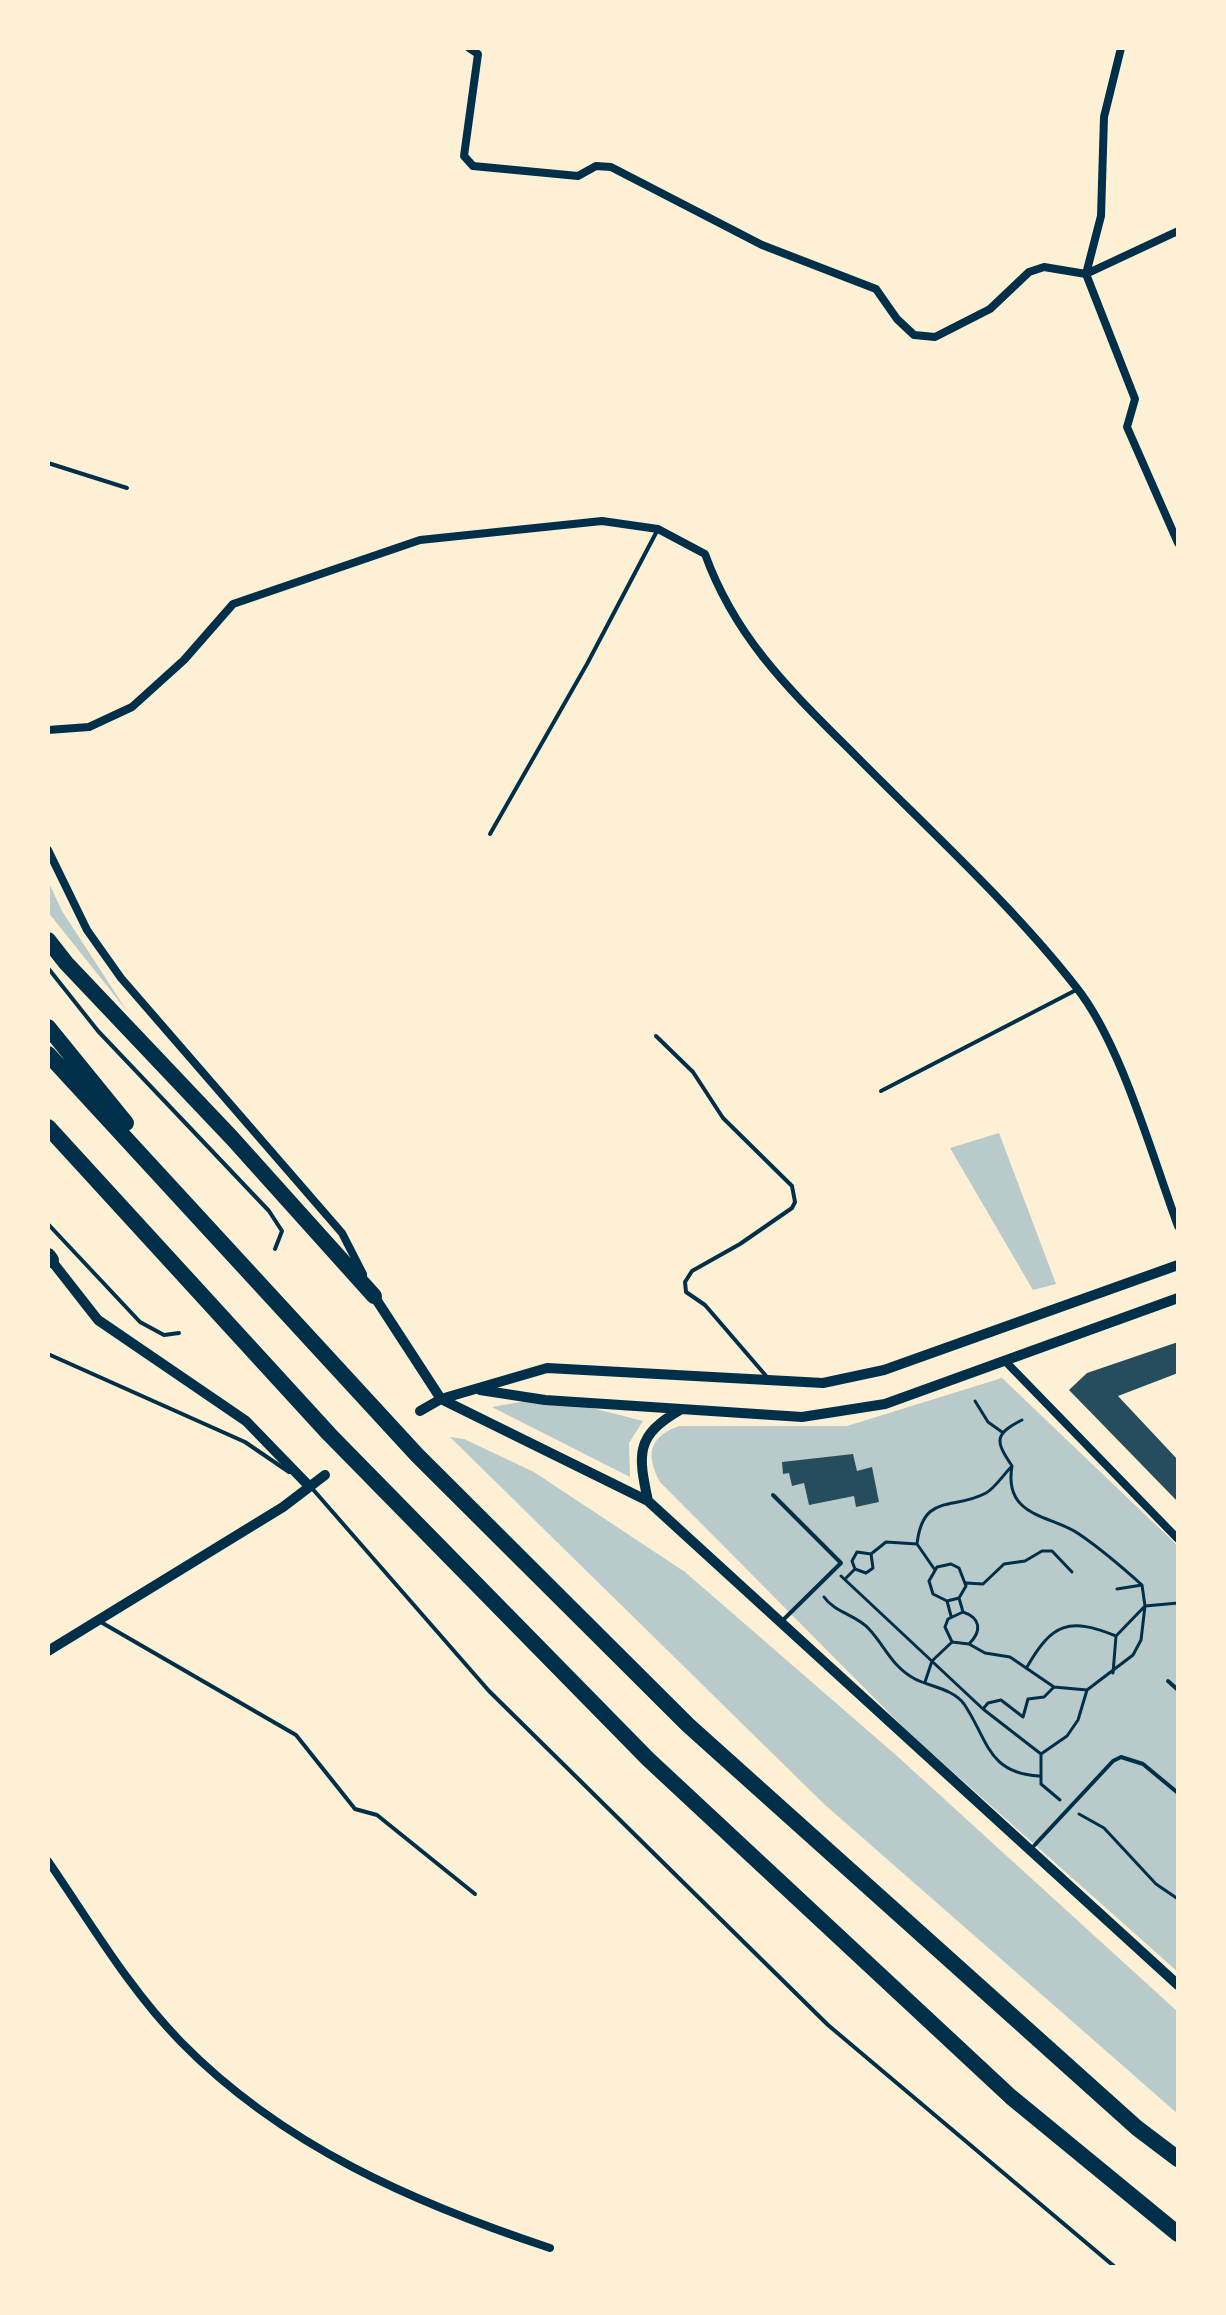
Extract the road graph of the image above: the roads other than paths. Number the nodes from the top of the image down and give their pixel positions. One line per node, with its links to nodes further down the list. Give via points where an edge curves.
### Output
1 (469, 48): 4 (street, via 478,54 464,156 473,166 578,176 596,166 611,167 762,245 876,289 914,335 935,337 990,309 1029,272 1044,267)
2 (1121, 48): 4 (street, via 1104,117 1101,216)
3 (1178, 231): 4 (street)
4 (1086, 274): 8 (street, via 1128,372 1135,399 1127,427)
5 (48, 463): 6 (lane)
6 (127, 488)
7 (658, 529): 9 (street, via 602,521 420,540 233,604 184,660 132,707 89,727); 10 (lane); 14 (street, via 705,554 720,597 766,666 978,879)
8 (1178, 543)
9 (48, 730)
10 (490, 834)
11 (48, 850): 26 (street, via 87,930 121,978 342,1233)
12 (48, 940): 26 (highway)
13 (48, 968): 23 (lane, via 98,1031 269,1211 282,1231)
14 (1078, 989): 18 (lane); 21 (street, via 1116,1059)
15 (48, 1027): 22 (highway)
16 (656, 1036): 31 (lane, via 693,1072 723,1118 792,1186 792,1208 692,1271 685,1282 686,1292 705,1305)
17 (48, 1054): 22 (highway)
18 (881, 1091)
19 (48, 1127): 52 (highway, via 340,1445 648,1759 1011,2097)
20 (48, 1224): 28 (lane, via 140,1322 164,1335)
21 (1178, 1226)
22 (210, 1227): 51 (highway, via 417,1455 688,1725)
23 (275, 1249)
24 (49, 1258): 37 (street, via 98,1320 246,1421)
25 (1178, 1265): 31 (street, via 884,1370 823,1383)
26 (374, 1296): 33 (street)
27 (1178, 1298): 30 (street)
28 (179, 1333)
29 (48, 1354): 37 (lane, via 245,1442)
30 (1006, 1362): 34 (street, via 885,1404 802,1417); 40 (street)
31 (769, 1379): 32 (street, via 547,1368)
32 (474, 1389): 33 (street); 34 (street)
33 (441, 1399): 35 (street); 39 (street)
34 (680, 1410): 39 (street, via 657,1423 645,1438 639,1461)
35 (420, 1411)
36 (325, 1475): 37 (street)
37 (309, 1486): 41 (street); 54 (lane, via 489,1691 816,2014)
38 (773, 1495): 42 (lane, via 841,1563)
39 (648, 1501): 42 (street)
40 (1178, 1539)
41 (97, 1619): 43 (street); 49 (lane, via 296,1735 355,1809 377,1815)
42 (779, 1623): 47 (street)
43 (48, 1651)
44 (1168, 1681): 45 (lane)
45 (1178, 1690)
46 (1178, 1793): 47 (lane, via 1143,1764 1121,1757)
47 (1029, 1851): 50 (street)
48 (48, 1861): 53 (street, via 128,1978 181,2042 272,2121 378,2183)
49 (475, 1894)
50 (1178, 1985)
51 (1178, 2159)
52 (1178, 2234)
53 (550, 2248)
54 (1115, 2267)

